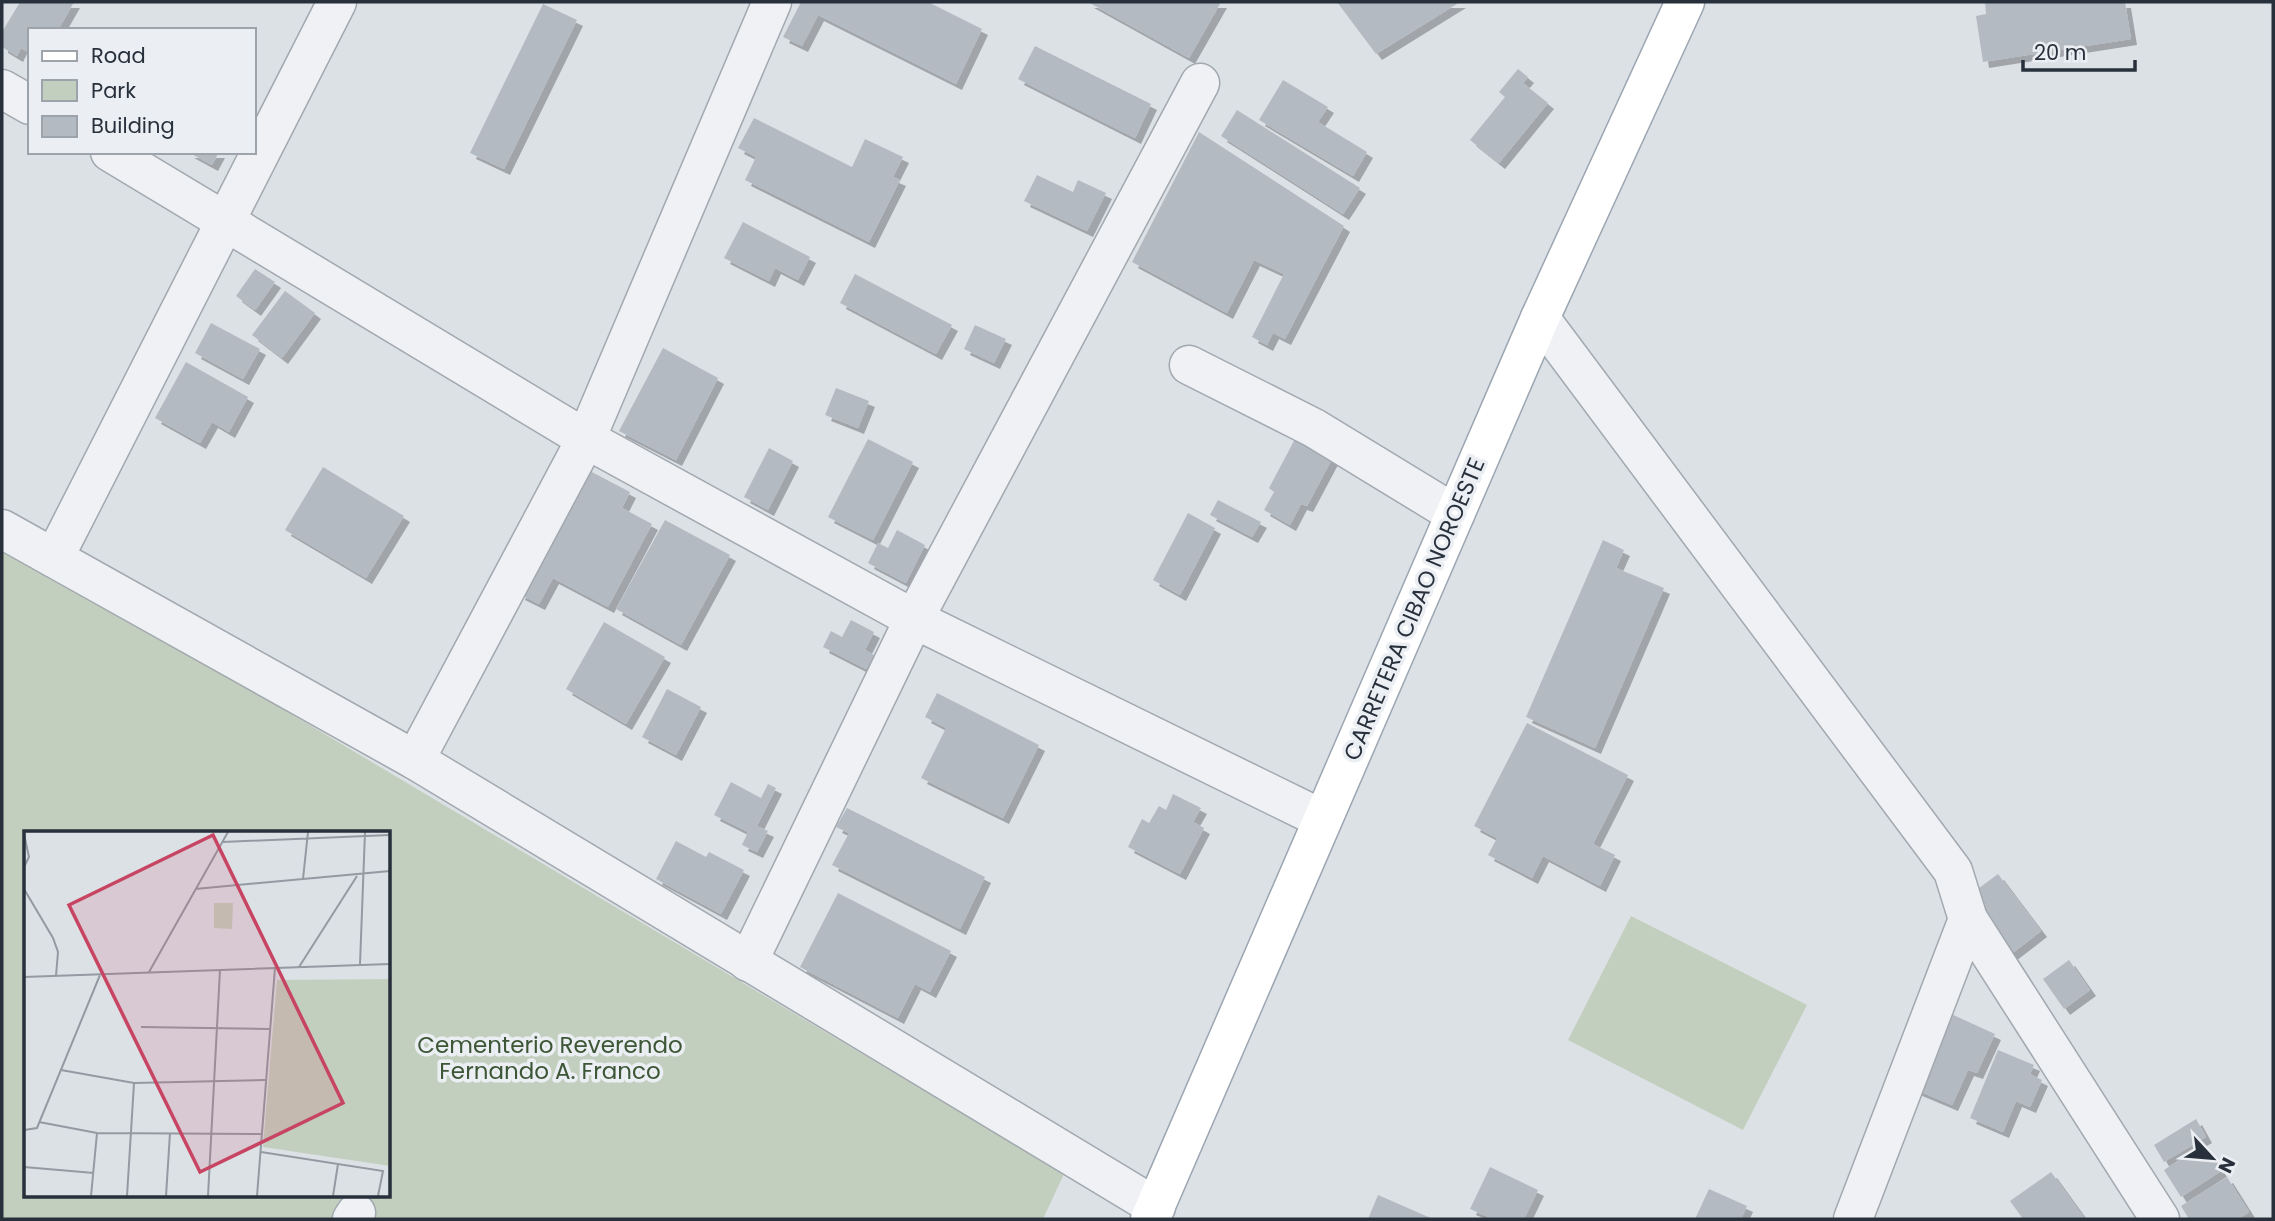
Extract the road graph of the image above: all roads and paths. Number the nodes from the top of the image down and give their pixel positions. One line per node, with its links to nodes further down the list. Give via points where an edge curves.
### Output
1 (337, 2): 8 (street)
2 (772, 2): 11 (street)
3 (1685, 2): 9 (main road, CARRETERA CIBAO NOROESTE)
4 (1200, 83): 15 (street)
5 (2, 89): 6 (street)
6 (28, 104)
7 (113, 154): 8 (street)
8 (227, 221): 11 (street); 14 (street)
9 (1540, 318): 12 (main road, CARRETERA CIBAO NOROESTE); 18 (street, via 1953,870)
10 (1189, 365): 12 (street, via 1314,428)
11 (586, 439): 15 (street); 16 (street)
12 (1455, 514): 17 (main road, CARRETERA CIBAO NOROESTE)
13 (2, 529): 14 (street)
14 (54, 558): 16 (street)
15 (914, 619): 17 (street); 19 (street)
16 (415, 760): 19 (street)
17 (1322, 819): 20 (main road, CARRETERA CIBAO NOROESTE)
18 (1968, 919): 21 (street); 22 (street)
19 (748, 962): 20 (street)
20 (1153, 1213)
21 (1853, 1219)
22 (2160, 1219)

